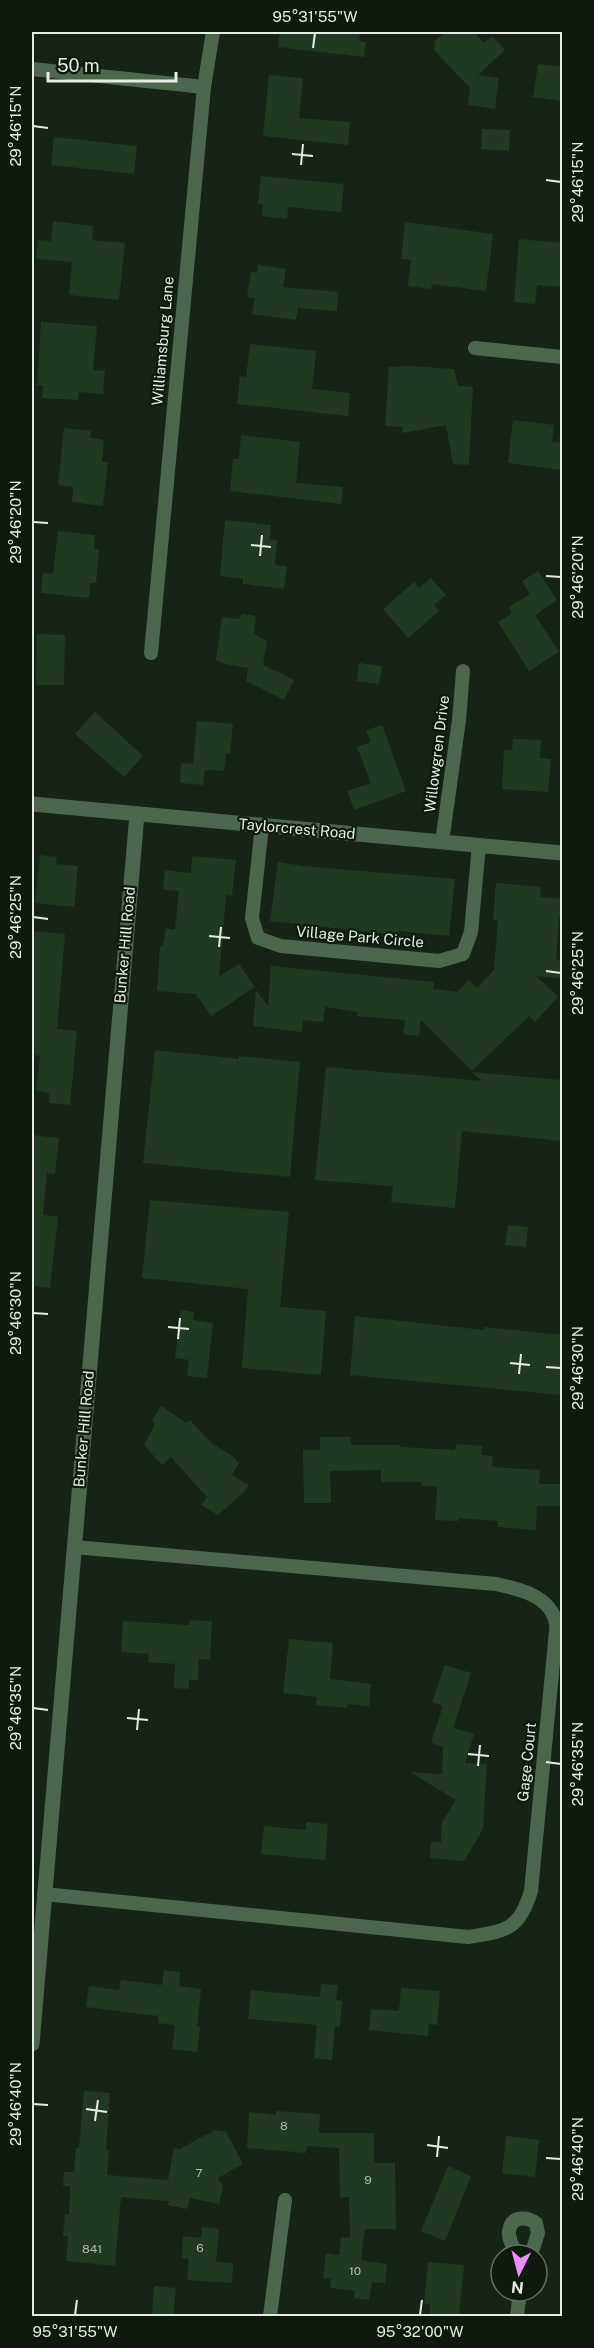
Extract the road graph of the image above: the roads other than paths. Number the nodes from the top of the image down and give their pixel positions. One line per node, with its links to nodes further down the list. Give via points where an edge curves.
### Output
1 (213, 32): 3 (street, Williamsburg Lane)
2 (32, 69): 3 (street)
3 (204, 87): 6 (street, Williamsburg Lane)
4 (475, 348): 5 (street)
5 (562, 357)
6 (151, 653)
7 (463, 671): 11 (street, Willowgren Drive)
8 (32, 804): 9 (street, Taylorcrest Road)
9 (136, 814): 10 (street, Taylorcrest Road); 14 (street, Bunker Hill Road)
10 (262, 826): 11 (street, Taylorcrest Road); 12 (street, Village Park Circle, via 252,918 258,938 281,946 439,961 463,954 471,932)
11 (442, 842): 12 (street, Taylorcrest Road)
12 (478, 845): 13 (street, Taylorcrest Road)
13 (562, 853)
14 (74, 1547): 15 (street, Bunker Hill Road); 15 (street, Gage Court, via 496,1584 528,1592 546,1605 556,1622 555,1642 531,1891 523,1913 502,1932 468,1937)
15 (44, 1894): 16 (street, Bunker Hill Road)
16 (32, 2044)
17 (285, 2200): 20 (street)
18 (511, 2243): 19 (street, via 509,2232 519,2218 536,2223)
19 (535, 2243)
20 (270, 2316)

